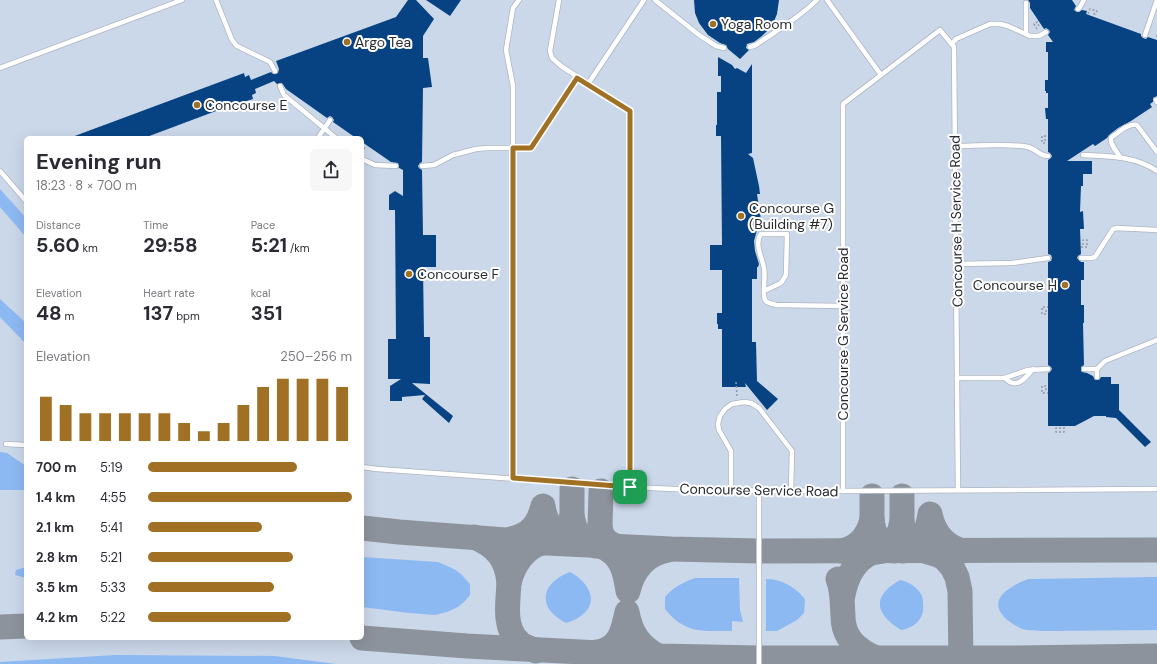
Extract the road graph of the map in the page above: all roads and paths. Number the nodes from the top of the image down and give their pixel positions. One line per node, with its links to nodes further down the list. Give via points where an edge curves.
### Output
1 (182, 0): 23 (lane)
2 (216, 0): 24 (lane, via 232,40 237,46 270,62)
3 (519, 0): 36 (lane, via 513,8 506,50 513,86)
4 (559, 0): 26 (lane, via 550,51 552,58)
5 (644, 0): 27 (lane)
6 (655, 0): 22 (lane, via 699,35)
7 (817, 0): 21 (lane, via 790,22)
8 (827, 0): 25 (lane)
9 (1084, 0): 12 (lane)
10 (1157, 0): 19 (lane)
11 (1026, 3): 18 (lane)
12 (1078, 9)
13 (1092, 13): 14 (path, via 1095,14 1097,11 1090,9)
14 (1088, 14)
15 (1039, 26): 16 (path, via 1037,22 1034,24)
16 (1038, 29)
17 (1046, 32): 18 (lane, via 1039,36)
18 (1026, 34): 20 (lane, via 1008,26 990,24)
19 (1145, 35)
20 (952, 44): 25 (lane, via 940,30); 35 (lane, Concourse H Service Road)
21 (750, 47)
22 (724, 48)
23 (0, 68)
24 (275, 71)
25 (881, 75): 54 (lane, Concourse G Service Road, via 843,104)
26 (577, 78): 27 (lane); 36 (lane, via 531,148)
27 (588, 84): 75 (lane, via 630,111)
28 (280, 86): 30 (lane, via 284,95)
29 (330, 120): 30 (lane)
30 (325, 128): 31 (lane); 32 (lane)
31 (319, 136)
32 (334, 136)
33 (1048, 136): 34 (path, via 1042,136 1042,143 1046,143)
34 (1045, 139)
35 (955, 146): 39 (lane, via 1013,145 1030,148 1043,156); 52 (lane, Concourse H Service Road)
36 (513, 148): 43 (lane, via 476,149 453,155 434,165); 74 (lane)
37 (1157, 152): 40 (lane, via 1137,124 1133,124 1111,138)
38 (1083, 155): 40 (lane)
39 (1048, 156)
40 (1121, 158): 45 (lane, via 1148,165)
41 (364, 160): 42 (lane, via 375,165)
42 (396, 166)
43 (422, 166)
44 (0, 171): 46 (lane)
45 (1157, 171)
46 (24, 199)
47 (1157, 230): 51 (lane, via 1113,229 1095,257)
48 (1083, 244): 49 (path, via 1083,240 1087,240 1087,247)
49 (1081, 247)
50 (1048, 258): 52 (lane, via 1012,263)
51 (1081, 258)
52 (956, 264): 63 (lane, Concourse H Service Road)
53 (764, 291): 53 (lane, via 765,270 758,237 761,234 787,234 786,275 781,283); 54 (lane, via 765,300 776,305)
54 (843, 306): 81 (lane, Concourse G Service Road)
55 (1048, 307): 56 (path, via 1042,307 1042,314 1046,314)
56 (1046, 310)
57 (1157, 340): 61 (lane, via 1104,361)
58 (1033, 369): 59 (lane); 64 (lane); 64 (lane, via 1021,382 1009,382)
59 (1048, 369)
60 (1084, 369): 61 (lane)
61 (1097, 369): 62 (lane)
62 (1097, 376)
63 (957, 378): 64 (lane); 77 (lane, Concourse H Service Road)
64 (1005, 378)
65 (736, 382): 68 (path)
66 (1046, 390): 67 (path, via 1046,386 1042,386 1042,393)
67 (1048, 393)
68 (738, 402): 76 (lane, via 725,409 718,424 731,451); 80 (lane, via 751,403 759,408 792,451)
69 (1064, 426): 70 (path, via 1064,432 1056,432 1056,428)
70 (1061, 428)
71 (6, 444): 72 (lane)
72 (24, 445)
73 (364, 467): 74 (lane, Concourse Service Road)
74 (513, 478): 75 (lane, Concourse Service Road)
75 (630, 487): 76 (lane, Concourse Service Road)
76 (731, 490): 79 (lane, Concourse Service Road)
77 (958, 490): 78 (lane, Concourse Service Road); 81 (lane, Concourse Service Road)
78 (1157, 490)
79 (759, 491): 80 (lane, Concourse Service Road); 82 (lane)
80 (791, 491): 81 (lane, Concourse Service Road)
81 (843, 491)
82 (759, 664)

